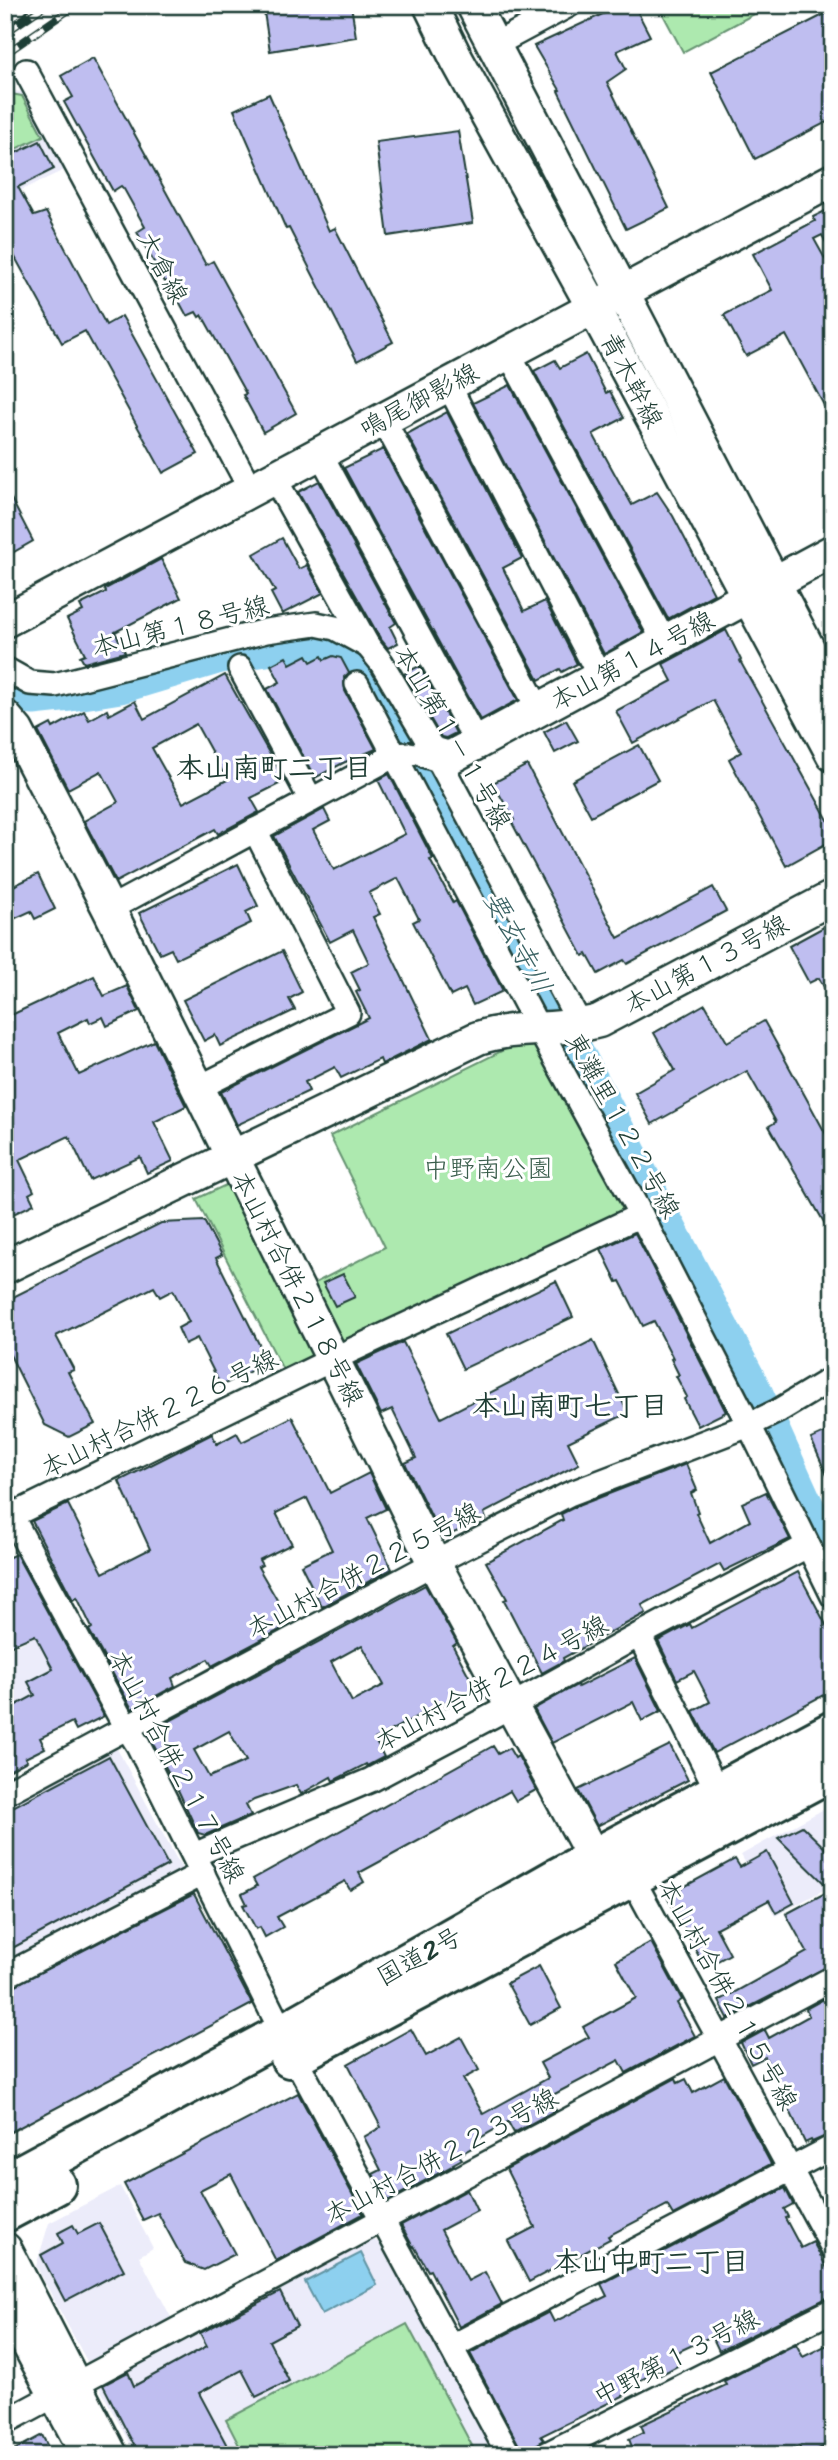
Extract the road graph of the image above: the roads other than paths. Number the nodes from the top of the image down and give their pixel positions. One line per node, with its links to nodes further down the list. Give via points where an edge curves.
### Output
1 (16, 5): 5 (street)
2 (430, 5): 10 (street, 青木幹線)
3 (474, 5): 6 (street, 青木幹線)
4 (569, 5): 6 (street)
5 (5, 12)
6 (496, 44): 9 (street, 青木幹線)
7 (26, 71): 15 (street, 大倉線)
8 (833, 180): 9 (street, 鳴尾御影線)
9 (621, 292): 10 (street, 鳴尾御影線); 17 (street, 青木幹線)
10 (593, 307): 11 (street, 鳴尾御影線); 17 (street, 青木幹線)
11 (508, 352): 12 (street, 鳴尾御影線); 19 (street)
12 (448, 384): 13 (street, 鳴尾御影線); 23 (street)
13 (383, 419): 14 (street, 鳴尾御影線); 26 (street)
14 (320, 453): 15 (street, 鳴尾御影線); 28 (street)
15 (263, 483): 18 (street, 鳴尾御影線); 20 (street, 本山第１－１号線)
16 (833, 551): 17 (street, 本山第１４号線)
17 (761, 590): 19 (street, 本山第１４号線); 25 (street, 青木幹線); 30 (street, 青木幹線)
18 (5, 621)
19 (664, 643): 23 (street, 本山第１４号線)
20 (368, 646): 22 (street, 本山第１８号線, via 335,628 316,624 266,631 55,685 30,682); 29 (street, 本山第１－１号線, via 381,662)
21 (240, 668): 31 (street)
22 (5, 669)
23 (600, 677): 26 (street, 本山第１４号線)
24 (357, 684): 29 (street, 東灘里１２２号線)
25 (833, 696)
26 (539, 710): 28 (street, 本山第１４号線)
27 (5, 717): 34 (street, 本山村合併２１８号線, via 18,731)
28 (477, 743): 29 (street, 本山第１４号線, via 449,758)
29 (415, 754): 31 (street); 35 (street, 本山第１－１号線); 35 (street, 東灘里１２２号線)
30 (833, 755)
31 (311, 800): 32 (street)
32 (255, 830): 34 (street); 36 (street, via 348,1013)
33 (833, 897): 35 (street, 本山第１３号線, via 599,1021)
34 (109, 909): 36 (street, 本山村合併２１８号線)
35 (562, 1028): 37 (street, 本山第１３号線, via 500,1031 478,1038); 38 (street, 東灘里１２２号線)
36 (198, 1088): 37 (street, 本山村合併２１８号線)
37 (233, 1158): 39 (street, 本山第１３号線); 40 (street, 本山村合併２１８号線)
38 (641, 1215): 40 (street, 本山村合併２２６号線); 42 (street, 東灘里１２２号線)
39 (5, 1267)
40 (333, 1359): 43 (street, 本山村合併２２６号線); 45 (street, 本山村合併２１８号線)
41 (833, 1378): 42 (street, 本山村合併２２５号線)
42 (762, 1419): 44 (street, 東灘里１２２号線); 45 (street, 本山村合併２２５号線, via 569,1494)
43 (7, 1513): 49 (street, 本山村合併２１７号線)
44 (807, 1546): 46 (street, 東灘里１２２号線); 47 (street, 本山村合併２２４号線)
45 (434, 1563): 48 (street, 本山村合併２１８号線); 49 (street, 本山村合併２２５号線)
46 (833, 1596)
47 (639, 1635): 48 (street, 本山村合併２２４号線); 52 (street)
48 (511, 1706): 54 (street, 本山村合併２１８号線); 55 (street, 本山村合併２２４号線)
49 (127, 1728): 53 (street, 本山村合併２２５号線); 55 (street, 本山村合併２１７号線)
50 (833, 1731): 52 (highway, 国道2号)
51 (833, 1770): 56 (highway, 国道2号)
52 (718, 1792): 54 (highway, 国道2号)
53 (5, 1793)
54 (594, 1858): 60 (highway, 国道2号)
55 (199, 1864): 57 (street, 本山村合併２２４号線); 60 (street, 本山村合併２１７号線)
56 (632, 1878): 59 (street, 本山村合併２１５号線); 60 (highway, 国道2号)
57 (5, 1976)
58 (833, 1978): 59 (street, 本山村合併２２３号線)
59 (721, 2039): 62 (street, 本山村合併２１５号線); 65 (street, 本山村合併２２３号線)
60 (288, 2045): 63 (highway, 国道2号); 64 (highway, 国道2号); 65 (street, 本山村合併２１７号線)
61 (833, 2147): 62 (street)
62 (790, 2168): 66 (street, 本山村合併２１５号線); 70 (street)
63 (5, 2183)
64 (5, 2212)
65 (383, 2219): 70 (street, 本山村合併２１７号線); 71 (street, 本山村合併２２３号線)
66 (833, 2248)
67 (5, 2249): 71 (street, via 57,2353)
68 (5, 2301): 71 (street)
69 (833, 2310): 76 (street, 中野第１３号線)
70 (451, 2347): 75 (street, 本山村合併２１７号線)
71 (65, 2389): 72 (street, 本山村合併２２３号線); 73 (street); 74 (street)
72 (5, 2422)
73 (87, 2455)
74 (111, 2455)
75 (509, 2455)
76 (545, 2455)

